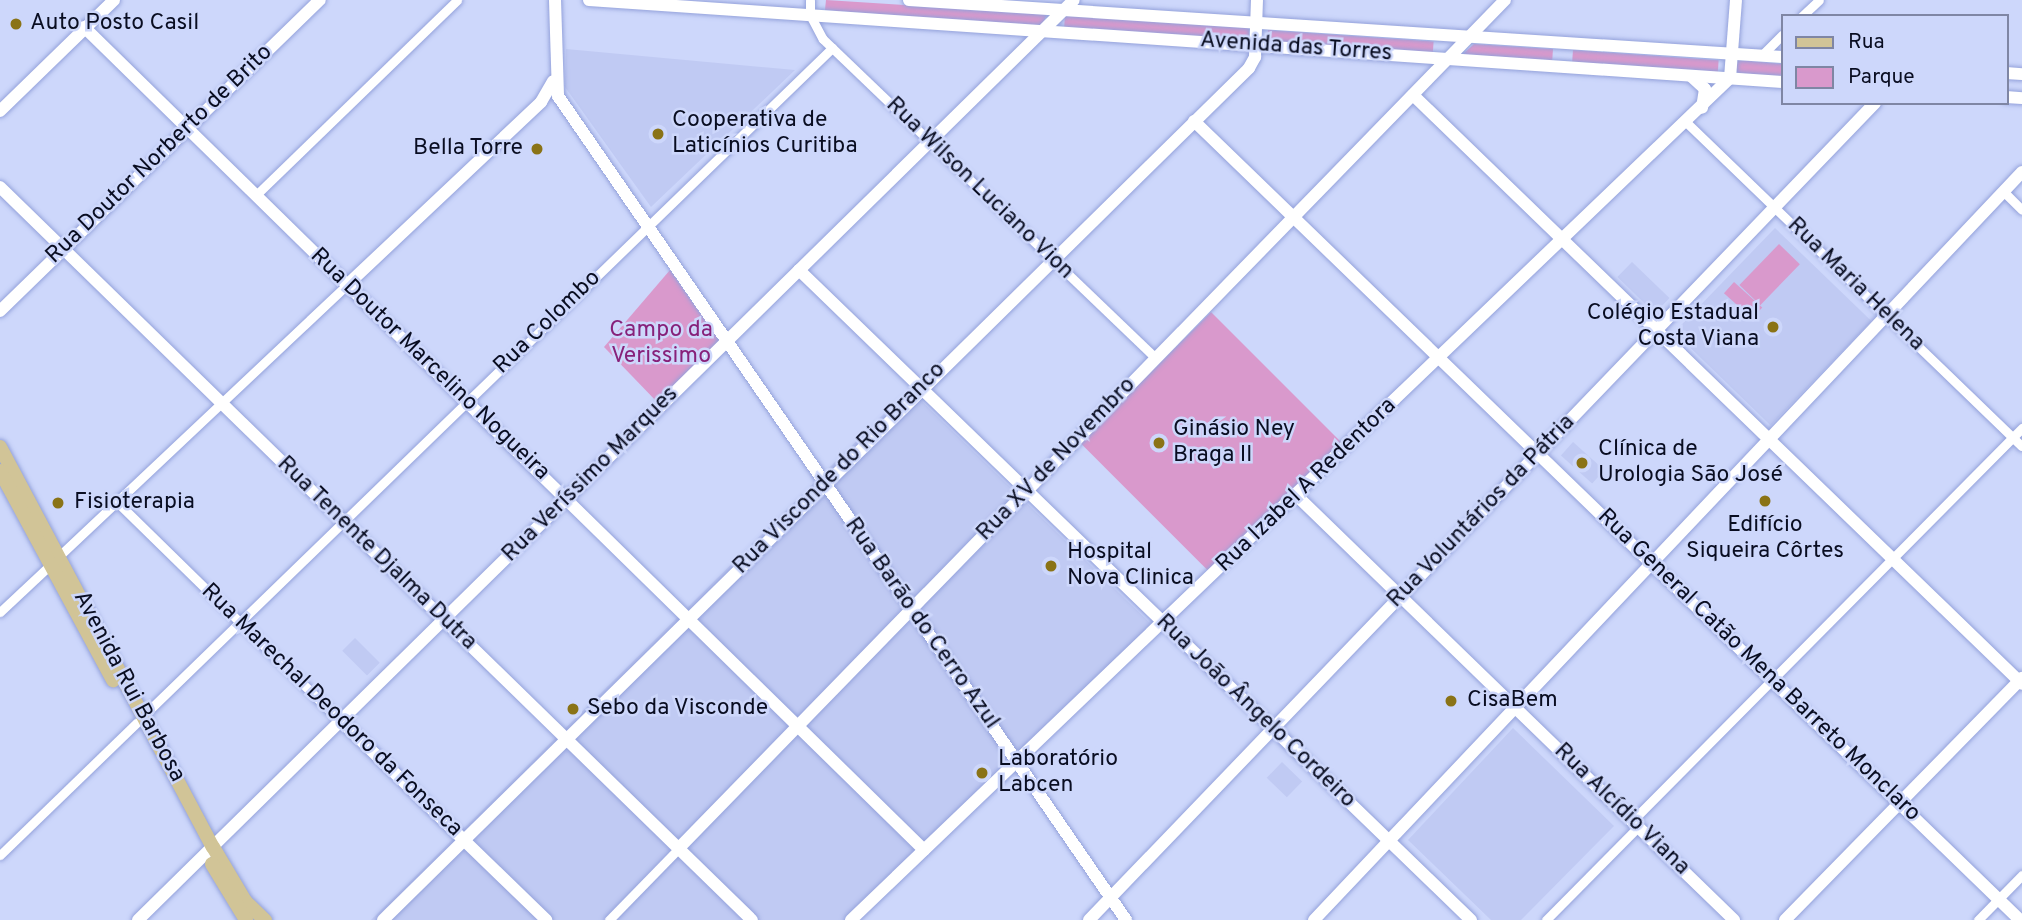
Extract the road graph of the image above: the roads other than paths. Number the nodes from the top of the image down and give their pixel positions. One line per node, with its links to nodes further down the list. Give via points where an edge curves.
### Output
1 (114, 0): 17 (street)
2 (320, 0): 41 (street, Rua Doutor Norberto de Brito)
3 (457, 0): 46 (street)
4 (555, 0): 30 (street, Rua Barão do Cerro Azul)
5 (589, 0): 15 (street, Avenida das Torres)
6 (810, 0): 15 (street)
7 (909, 0): 13 (street, Avenida das Torres)
8 (1074, 0): 13 (street, Rua Veríssimo Marques)
9 (1257, 0): 16 (street, Rua Visconde do Rio Branco)
10 (1505, 0): 19 (street, Rua XV de Novembro)
11 (1736, 0): 24 (street)
12 (1817, 1): 14 (street)
13 (1063, 10): 16 (street, Avenida das Torres); 18 (street, Rua Veríssimo Marques)
14 (1804, 14)
15 (810, 15): 18 (street, Avenida das Torres); 23 (street, Rua Wilson Luciano Vion, via 817,33)
16 (1256, 23): 19 (street, Avenida das Torres); 22 (street, Rua Visconde do Rio Branco)
17 (84, 27): 37 (street); 41 (street, Rua Doutor Marcelino Nogueira)
18 (1042, 31): 22 (street, Avenida das Torres); 42 (street, Rua Veríssimo Marques)
19 (1469, 37): 21 (street, Avenida das Torres); 27 (street, Rua XV de Novembro)
20 (1780, 37): 25 (street)
21 (1566, 44): 24 (street, Avenida das Torres); 28 (street, via 1559,55)
22 (1256, 46): 27 (street, Avenida das Torres); 39 (street, Rua Visconde do Rio Branco, via 1249,68)
23 (832, 48): 42 (street, Rua Wilson Luciano Vion); 50 (street, Rua Colombo)
24 (1732, 54): 25 (street, Avenida das Torres); 31 (street)
25 (1761, 56): 26 (street, Avenida das Torres)
26 (1780, 57)
27 (1447, 59): 28 (street, Avenida das Torres); 33 (street, Rua XV de Novembro)
28 (1565, 67): 29 (street, Avenida das Torres)
29 (1691, 76): 31 (street, Avenida das Torres); 38 (street, via 1705,89)
30 (554, 77): 34 (street); 36 (street, Rua Barão do Cerro Azul)
31 (1730, 79): 32 (street, Avenida das Torres); 38 (street, Rua Izabel A Redentora)
32 (1780, 82)
33 (1413, 95): 49 (street, Rua XV de Novembro); 51 (street)
34 (537, 105): 36 (street); 55 (street)
35 (1873, 105): 47 (street, Rua Voluntários da Pátria)
36 (566, 108): 50 (street, Rua Barão do Cerro Azul)
37 (0, 111)
38 (1700, 111): 40 (street, Rua Izabel A Redentora)
39 (1194, 121): 49 (street, Rua General Catão Mena Barreto Monclaro); 53 (street, Rua Visconde do Rio Branco)
40 (1688, 123): 47 (street, Rua Maria Helena); 51 (street, Rua Izabel A Redentora)
41 (187, 128): 46 (street, Rua Doutor Marcelino Nogueira); 52 (street, Rua Doutor Norberto de Brito)
42 (930, 141): 53 (street, Rua Wilson Luciano Vion); 54 (street, Rua Veríssimo Marques)
43 (2022, 172): 45 (street)
44 (0, 187): 52 (street, Rua Tenente Djalma Dutra)
45 (2004, 192): 48 (street); 57 (street)
46 (256, 195): 55 (street, Rua Doutor Marcelino Nogueira)
47 (1775, 208): 57 (street, Rua Maria Helena); 58 (street, Rua Voluntários da Pátria)
48 (2022, 209)
49 (1294, 217): 60 (street, Rua XV de Novembro); 61 (street, Rua General Catão Mena Barreto Monclaro)
50 (646, 228): 59 (street, Rua Barão do Cerro Azul); 63 (street, Rua Colombo)
51 (1564, 241): 58 (street); 61 (street, Rua Izabel A Redentora)
52 (63, 249): 56 (street, Rua Doutor Norberto de Brito); 64 (street, Rua Tenente Djalma Dutra)
53 (1054, 260): 60 (street, Rua Wilson Luciano Vion); 62 (street, Rua Visconde do Rio Branco)
54 (799, 270): 59 (street, Rua Veríssimo Marques); 62 (street, Rua João Ângelo Cordeiro)
55 (347, 285): 63 (street, Rua Doutor Marcelino Nogueira); 64 (street)
56 (0, 311)
57 (1886, 315): 66 (street, Rua Maria Helena); 67 (street)
58 (1656, 331): 67 (street); 70 (street, Rua Voluntários da Pátria)
59 (725, 343): 72 (street, Rua Barão do Cerro Azul); 75 (street, Rua Veríssimo Marques)
60 (1156, 358): 73 (street, Rua XV de Novembro)
61 (1440, 359): 70 (street, Rua General Catão Mena Barreto Monclaro); 74 (street, Rua Izabel A Redentora)
62 (922, 389): 72 (street, Rua Visconde do Rio Branco); 73 (street, Rua João Ângelo Cordeiro)
63 (467, 402): 75 (street, Rua Doutor Marcelino Nogueira); 77 (street, Rua Colombo)
64 (222, 404): 76 (street); 77 (street, Rua Tenente Djalma Dutra)
65 (2022, 428): 66 (street)
66 (2013, 438): 68 (street, Rua Maria Helena); 78 (street)
67 (1769, 439): 78 (street); 80 (street)
68 (2022, 446)
69 (0, 447): 79 (main road, Avenida Rui Barbosa)
70 (1538, 453): 80 (street, Rua General Catão Mena Barreto Monclaro); 81 (street, Rua Voluntários da Pátria)
71 (0, 471): 79 (main road, Avenida Rui Barbosa)
72 (825, 485): 82 (street, Rua Barão do Cerro Azul); 84 (street, Rua Visconde do Rio Branco)
73 (1027, 491): 82 (street, Rua XV de Novembro); 87 (street, Rua João Ângelo Cordeiro)
74 (1297, 496): 81 (street, Rua Alcídio Viana); 87 (street, Rua Izabel A Redentora)
75 (566, 499): 84 (street, Rua Doutor Marcelino Nogueira); 85 (street, Rua Veríssimo Marques)
76 (117, 502): 79 (street); 86 (street, Rua Marechal Deodoro da Fonseca)
77 (343, 522): 85 (street, Rua Tenente Djalma Dutra); 86 (street, Rua Colombo)
78 (1893, 560): 88 (street); 89 (street)
79 (54, 561): 83 (street); 91 (main road, Avenida Rui Barbosa)
80 (1651, 563): 88 (street, Rua General Catão Mena Barreto Monclaro); 90 (street)
81 (1401, 596): 90 (street, Rua Alcídio Viana); 94 (street, Rua Voluntários da Pátria)
82 (911, 609): 93 (street, Rua XV de Novembro); 96 (street, Rua Barão do Cerro Azul)
83 (0, 612)
84 (688, 619): 93 (street, Rua Doutor Marcelino Nogueira); 95 (street, Rua Visconde do Rio Branco)
85 (443, 620): 92 (street, Rua Veríssimo Marques); 95 (street, Rua Tenente Djalma Dutra)
86 (240, 622): 91 (street, Rua Colombo); 92 (street, Rua Marechal Deodoro da Fonseca)
87 (1163, 623): 94 (street, Rua João Ângelo Cordeiro); 96 (street, Rua Izabel A Redentora)
88 (1771, 679): 97 (street, Rua General Catão Mena Barreto Monclaro); 98 (street)
89 (2021, 681): 97 (street)
90 (1515, 707): 98 (street, Rua Alcídio Viana); 100 (street)
91 (140, 720): 102 (main road, Avenida Rui Barbosa); 104 (street, Rua Colombo)
92 (341, 720): 99 (street, Rua Marechal Deodoro da Fonseca); 102 (street, Rua Veríssimo Marques)
93 (797, 726): 101 (street, Rua XV de Novembro); 103 (street, Rua Doutor Marcelino Nogueira)
94 (1273, 729): 100 (street, Rua João Ângelo Cordeiro); 106 (street, Rua Voluntários da Pátria)
95 (566, 739): 99 (street, Rua Visconde do Rio Branco); 101 (street, Rua Tenente Djalma Dutra)
96 (1017, 762): 103 (street, Rua Izabel A Redentora); 106 (street, Rua Barão do Cerro Azul)
97 (1899, 803): 107 (street, Rua General Catão Mena Barreto Monclaro); 122 (street)
98 (1635, 824): 120 (street); 121 (street, Rua Alcídio Viana)
99 (464, 840): 111 (street, Rua Visconde do Rio Branco); 112 (street, Rua Marechal Deodoro da Fonseca)
100 (1389, 841): 118 (street); 119 (street, Rua João Ângelo Cordeiro)
101 (678, 849): 113 (street, Rua XV de Novembro); 114 (street, Rua Tenente Djalma Dutra)
102 (209, 850): 108 (street, Rua Veríssimo Marques); 109 (main road, Avenida Rui Barbosa); 110 (main road, Avenida Rui Barbosa)
103 (924, 850): 115 (street, Rua Izabel A Redentora)
104 (0, 855)
105 (2022, 874): 107 (street)
106 (1111, 897): 116 (street, Rua Voluntários da Pátria); 117 (street, Rua Barão do Cerro Azul)
107 (1998, 899): 123 (street); 124 (street, Rua General Catão Mena Barreto Monclaro)
108 (138, 920)
109 (246, 920)
110 (265, 920)
111 (383, 920)
112 (545, 920)
113 (610, 920)
114 (752, 920)
115 (851, 920)
116 (1089, 920)
117 (1126, 920)
118 (1314, 920)
119 (1471, 920)
120 (1546, 920)
121 (1734, 920)
122 (1785, 920)
123 (1978, 920)
124 (2020, 920)

